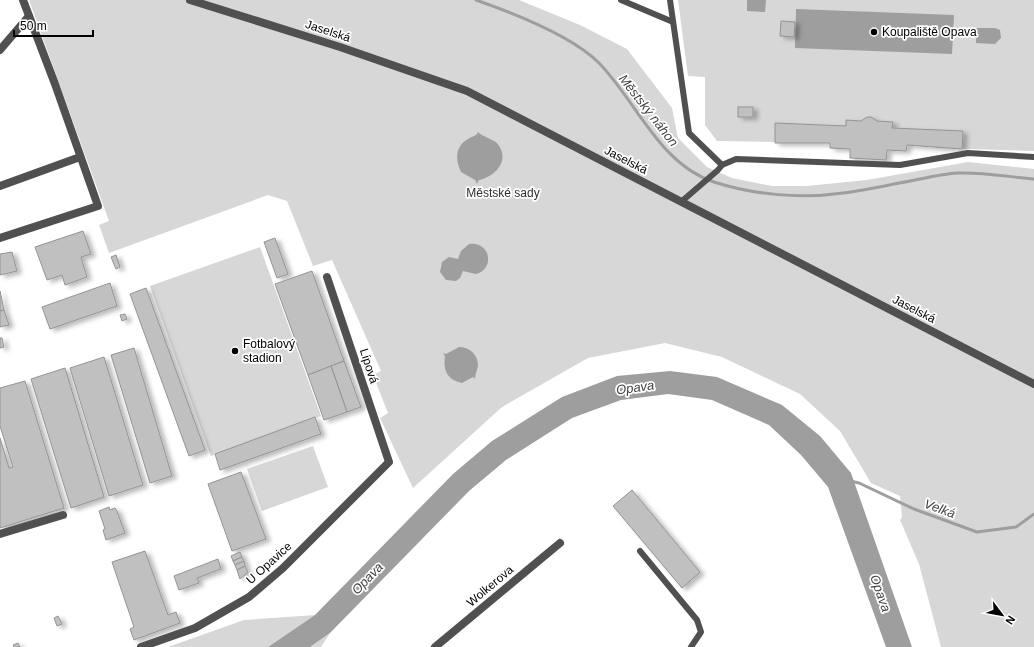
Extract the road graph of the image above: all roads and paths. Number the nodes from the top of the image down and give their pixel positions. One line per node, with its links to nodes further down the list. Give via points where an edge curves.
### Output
1 (23, 0): 5 (street)
2 (190, 0): 12 (street, Jaselská, via 340,47 467,91)
3 (621, 0): 6 (lane)
4 (670, 0): 6 (lane)
5 (29, 16): 7 (street); 8 (street)
6 (673, 22): 10 (lane, via 689,133)
7 (0, 50)
8 (80, 157): 11 (street); 13 (street, via 98,206)
9 (1034, 157): 10 (lane, via 968,153 900,165 736,159)
10 (722, 165): 12 (lane)
11 (0, 186)
12 (681, 202): 15 (street, Jaselská)
13 (0, 238)
14 (327, 277): 16 (street, Lípová)
15 (1034, 384)
16 (389, 462): 21 (street, U Opavice, via 283,568 249,597 195,628)
17 (63, 515): 18 (street)
18 (0, 534)
19 (560, 543): 22 (street, Wolkerova)
20 (640, 550): 23 (lane, via 697,620 701,632)
21 (141, 647)
22 (435, 647)
23 (691, 647)

